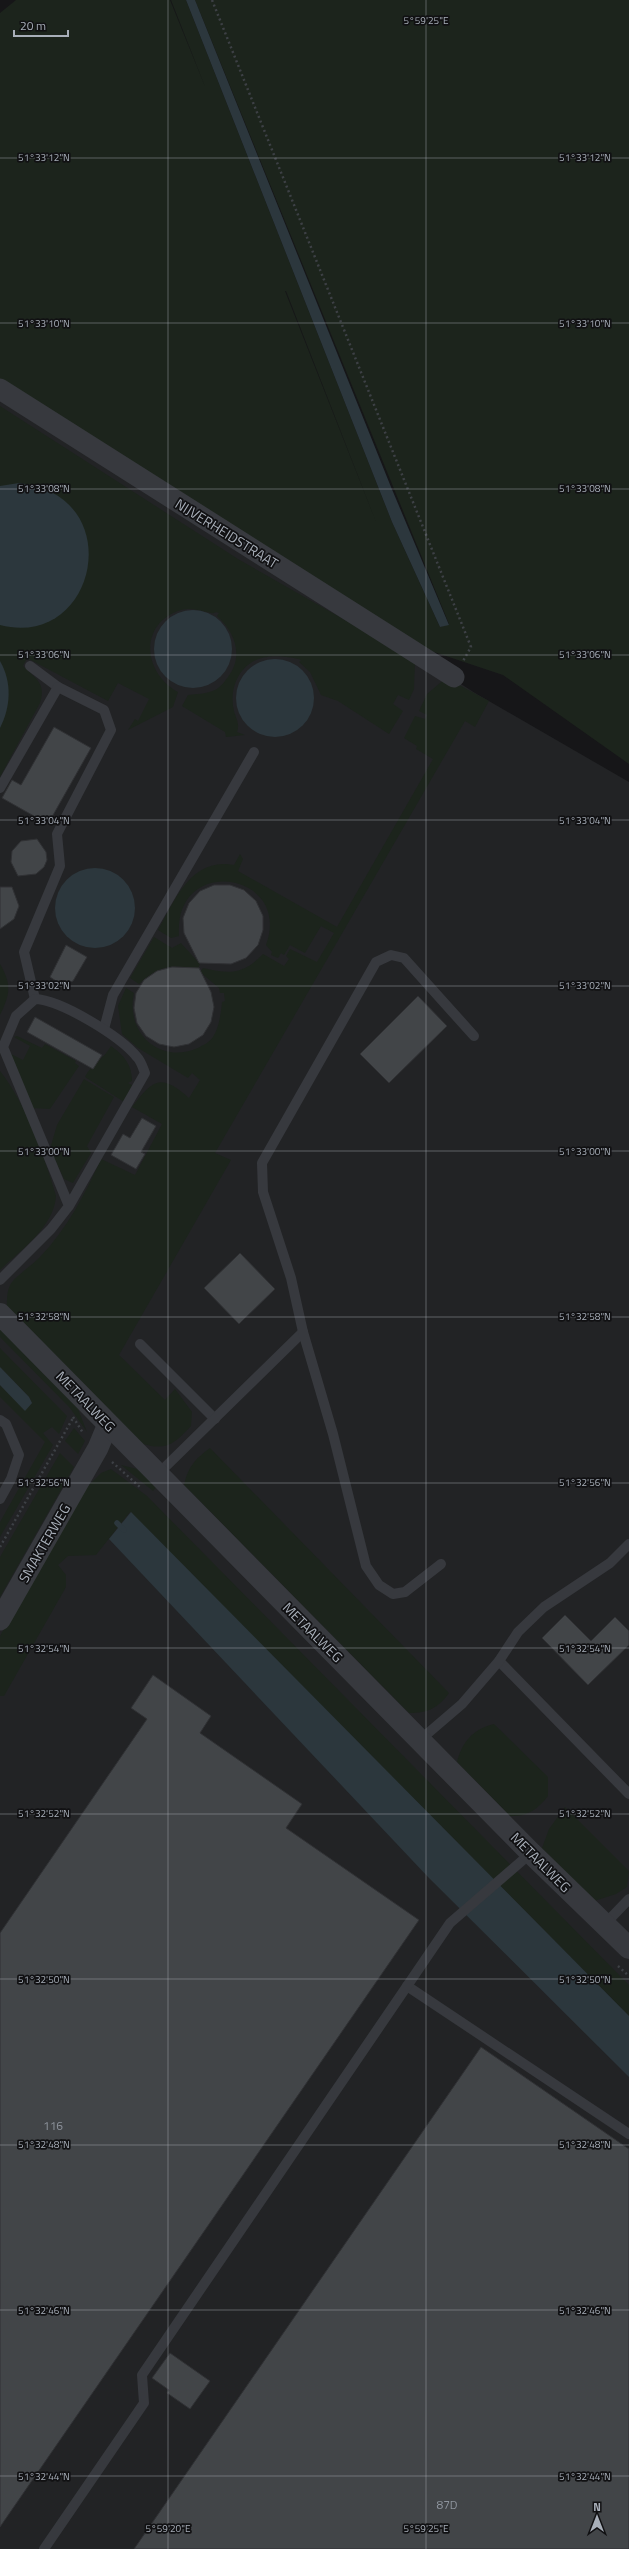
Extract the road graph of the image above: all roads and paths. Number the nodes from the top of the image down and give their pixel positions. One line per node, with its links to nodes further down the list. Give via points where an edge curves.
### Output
1 (212, 0): 4 (path, via 471,647)
2 (0, 389): 4 (street, NIJVERHEIDSTRAAT)
3 (30, 666): 5 (lane)
4 (454, 677)
5 (58, 687): 7 (lane); 8 (lane, via 104,710 111,730 57,834 60,866 24,952)
6 (254, 752): 9 (lane, via 113,994)
7 (0, 788)
8 (34, 999): 9 (lane, via 46,1000); 11 (lane, via 16,1016 4,1047)
9 (104, 1028): 11 (lane, via 138,1057 145,1073)
10 (474, 1036): 14 (lane, via 404,958 391,955 376,962 262,1163 262,1192 291,1278)
11 (69, 1206): 12 (lane, via 51,1229)
12 (0, 1280)
13 (0, 1314): 19 (street, METAALWEG)
14 (303, 1332): 17 (lane); 24 (lane, via 333,1434 366,1566 379,1585 393,1594 405,1592)
15 (140, 1344): 17 (lane)
16 (73, 1418): 23 (path)
17 (215, 1419): 20 (lane)
18 (0, 1420): 21 (lane, via 6,1424 20,1455)
19 (108, 1424): 20 (street, METAALWEG); 25 (street, SMAKTERWEG, via 98,1448)
20 (158, 1474): 27 (street, METAALWEG)
21 (0, 1499)
22 (629, 1544): 26 (lane, via 610,1563 544,1607 518,1632)
23 (0, 1547)
24 (441, 1564)
25 (0, 1620)
26 (499, 1661): 27 (lane, via 462,1704); 28 (lane)
27 (420, 1740): 29 (street, METAALWEG)
28 (629, 1794)
29 (531, 1853): 31 (street, METAALWEG); 33 (lane, via 450,1923)
30 (629, 1899): 31 (lane)
31 (605, 1924): 32 (street, METAALWEG)
32 (629, 1948)
33 (407, 1986): 34 (lane); 35 (lane, via 142,2375 144,2403)
34 (629, 2134)
35 (44, 2549)

